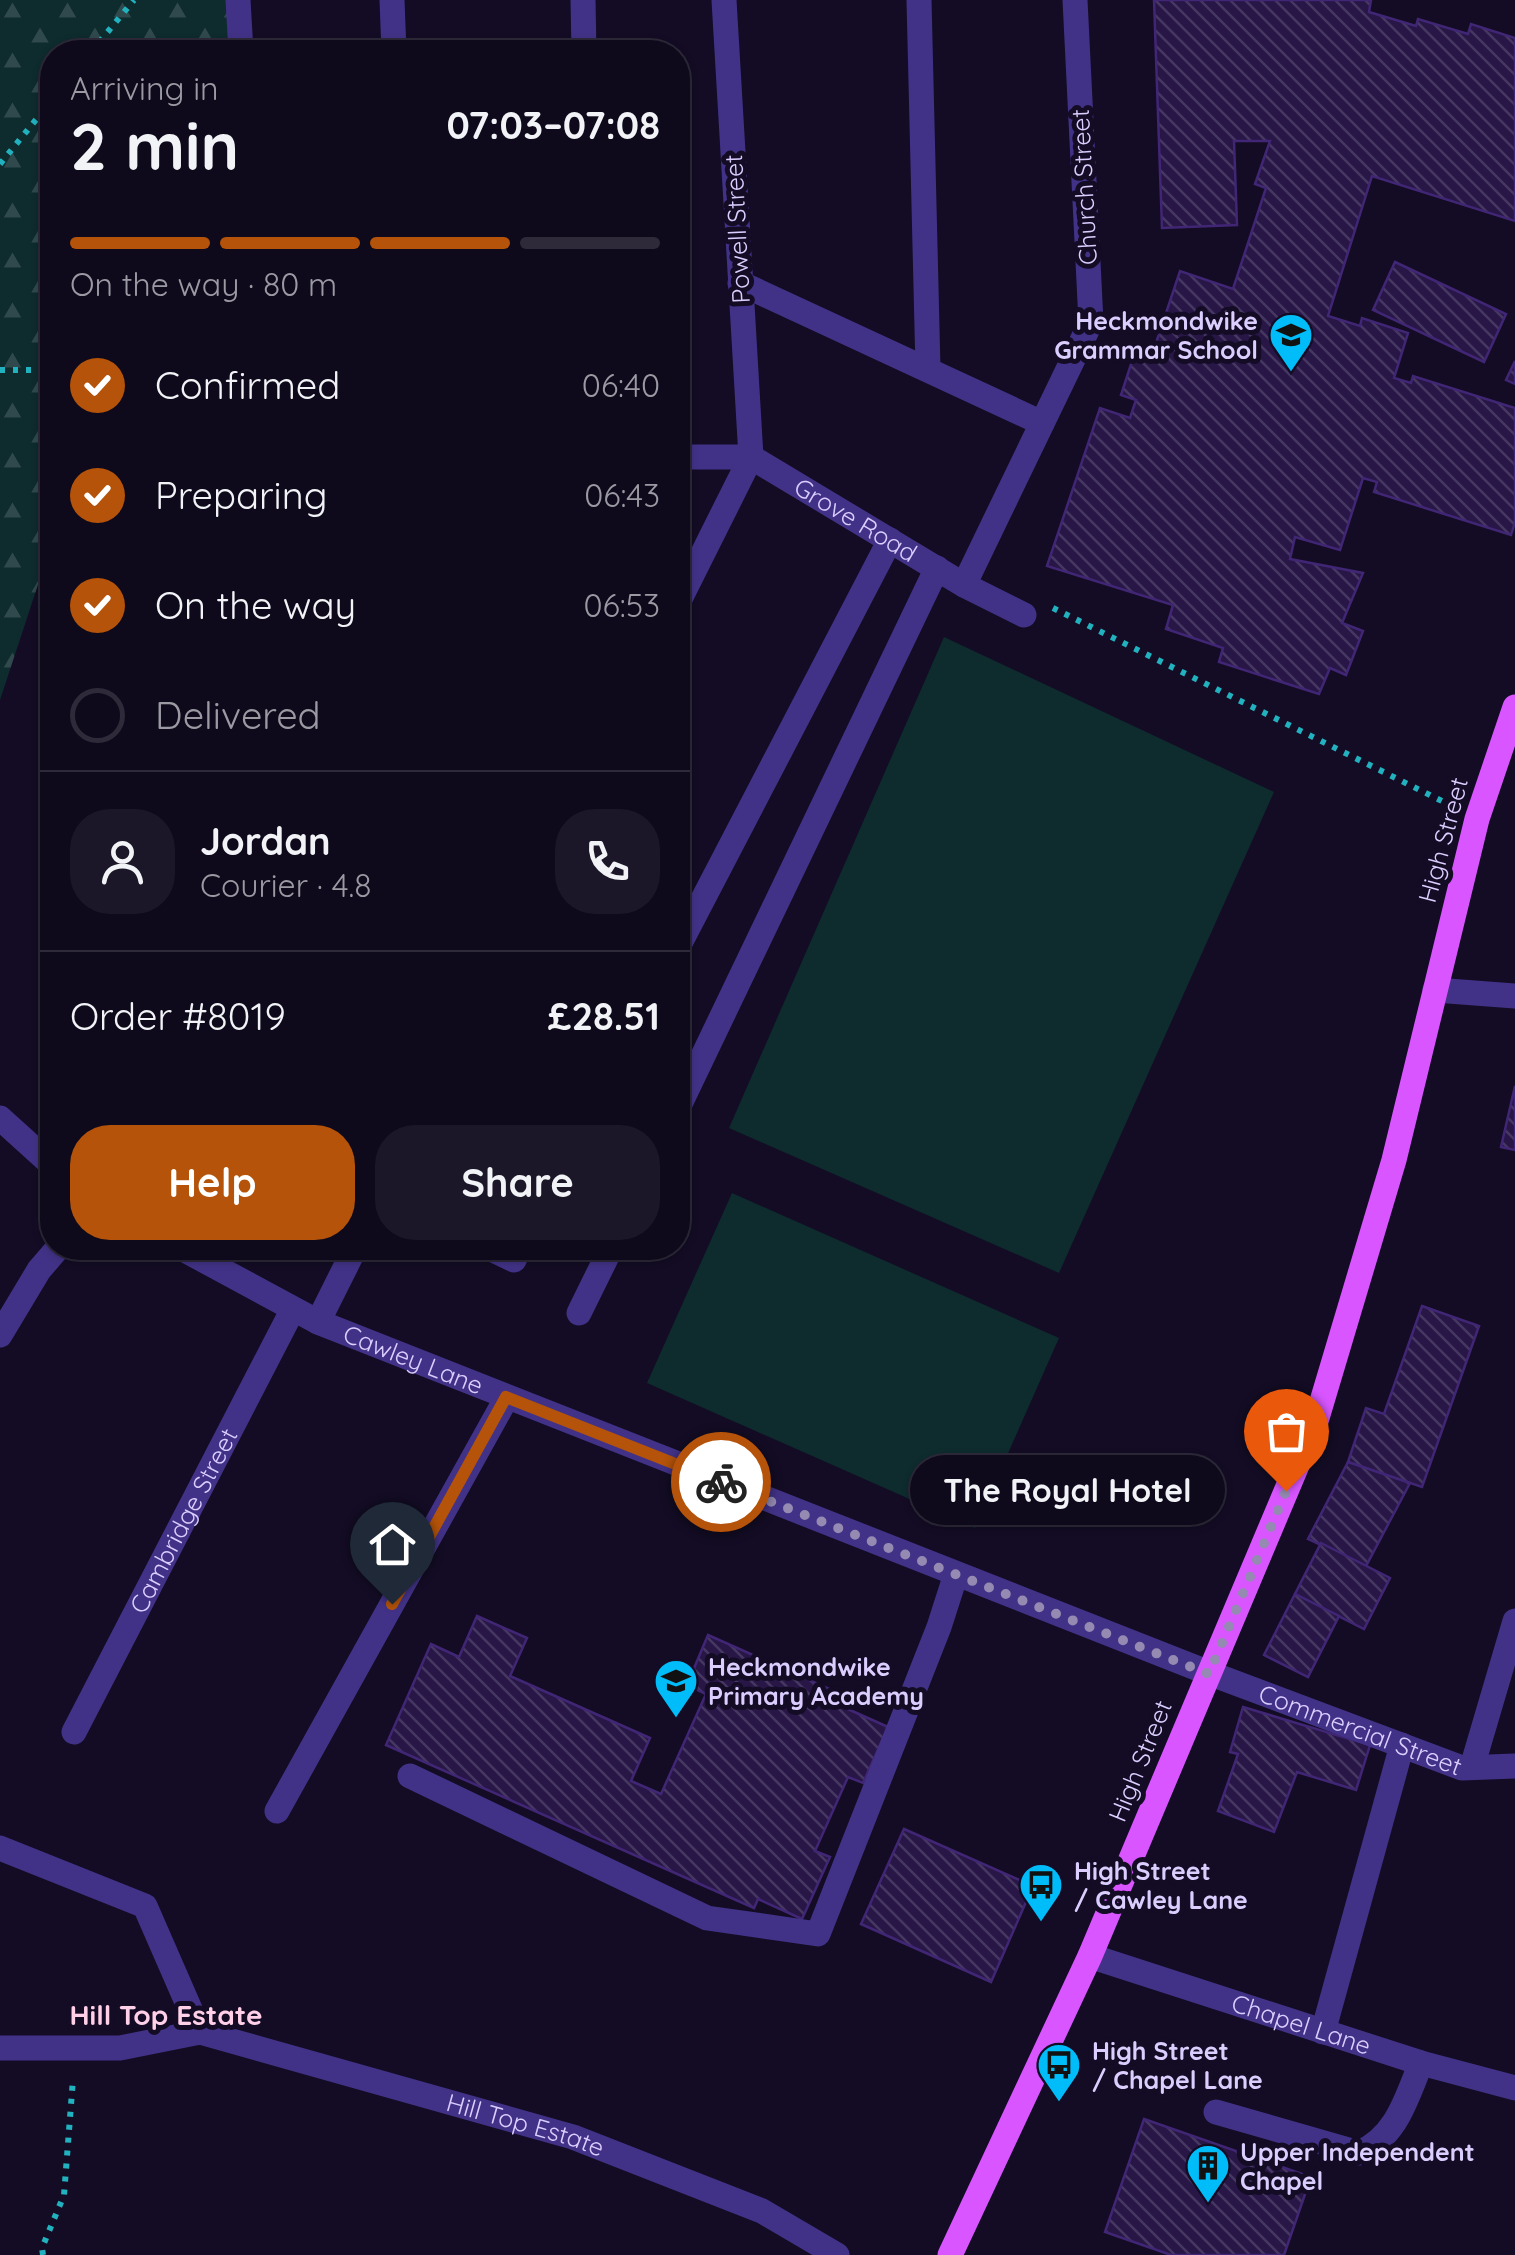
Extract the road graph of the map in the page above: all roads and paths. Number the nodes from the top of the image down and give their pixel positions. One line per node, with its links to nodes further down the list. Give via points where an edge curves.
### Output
1 (134, 0): 8 (path)
2 (238, 0): 9 (street)
3 (392, 0): 10 (street)
4 (583, 0): 11 (street)
5 (724, 0): 14 (street, Powell Street)
6 (920, 0): 15 (street)
7 (1076, 0): 18 (street, Church Street, via 1091,322)
8 (101, 40)
9 (240, 40)
10 (394, 40)
11 (584, 40)
12 (40, 115): 13 (path)
13 (0, 164)
14 (740, 283): 15 (street); 20 (street, Powell Street)
15 (928, 369): 18 (street)
16 (0, 370): 17 (path)
17 (40, 370)
18 (1042, 424): 24 (street, Church Street)
19 (690, 457): 20 (street)
20 (750, 457): 21 (street, Grove Road); 23 (street)
21 (890, 540): 22 (street, Grove Road); 28 (street)
22 (937, 568): 24 (street, Grove Road); 31 (street)
23 (690, 579)
24 (964, 586): 25 (street, Grove Road)
25 (1024, 615): 27 (path, via 1030,596)
26 (1515, 708): 27 (main road, High Street)
27 (1477, 819): 29 (main road, High Street)
28 (690, 924)
29 (1436, 990): 30 (street); 45 (main road, High Street, via 1394,1160 1317,1418)
30 (1515, 996)
31 (690, 1083)
32 (0, 1118): 33 (street)
33 (40, 1154)
34 (48, 1260): 41 (street)
35 (203, 1260): 38 (street, Cawley Lane)
36 (349, 1260): 40 (street)
37 (604, 1260): 39 (street)
38 (293, 1309): 40 (street, Cawley Lane); 46 (street, Cambridge Street)
39 (579, 1313)
40 (318, 1322): 42 (street, Cawley Lane)
41 (0, 1335)
42 (506, 1397): 43 (street, Cawley Lane); 51 (street)
43 (956, 1574): 45 (street, Cawley Lane); 50 (street, via 818,1934 707,1918)
44 (1515, 1620): 49 (street)
45 (1209, 1674): 47 (street, Commercial Street); 53 (main road, High Street)
46 (74, 1732)
47 (1402, 1745): 49 (street, Commercial Street); 55 (street)
48 (1515, 1766): 49 (street, Commercial Street)
49 (1472, 1767)
50 (410, 1776)
51 (278, 1812)
52 (0, 1848): 54 (street, via 146,1906)
53 (1090, 1956): 55 (street, Chapel Lane); 63 (main road, High Street)
54 (200, 2032): 57 (street, Hill Top Estate, via 120,2048); 62 (street, Hill Top Estate, via 573,2136 762,2211)
55 (1323, 2032): 58 (street, Chapel Lane)
56 (0, 2048): 57 (street, Hill Top Estate)
57 (75, 2048): 61 (path, via 64,2195)
58 (1421, 2062): 59 (street, Chapel Lane); 60 (street, via 1396,2123 1360,2153)
59 (1515, 2088)
60 (1216, 2112)
61 (43, 2255)
62 (836, 2255)
63 (950, 2255)

